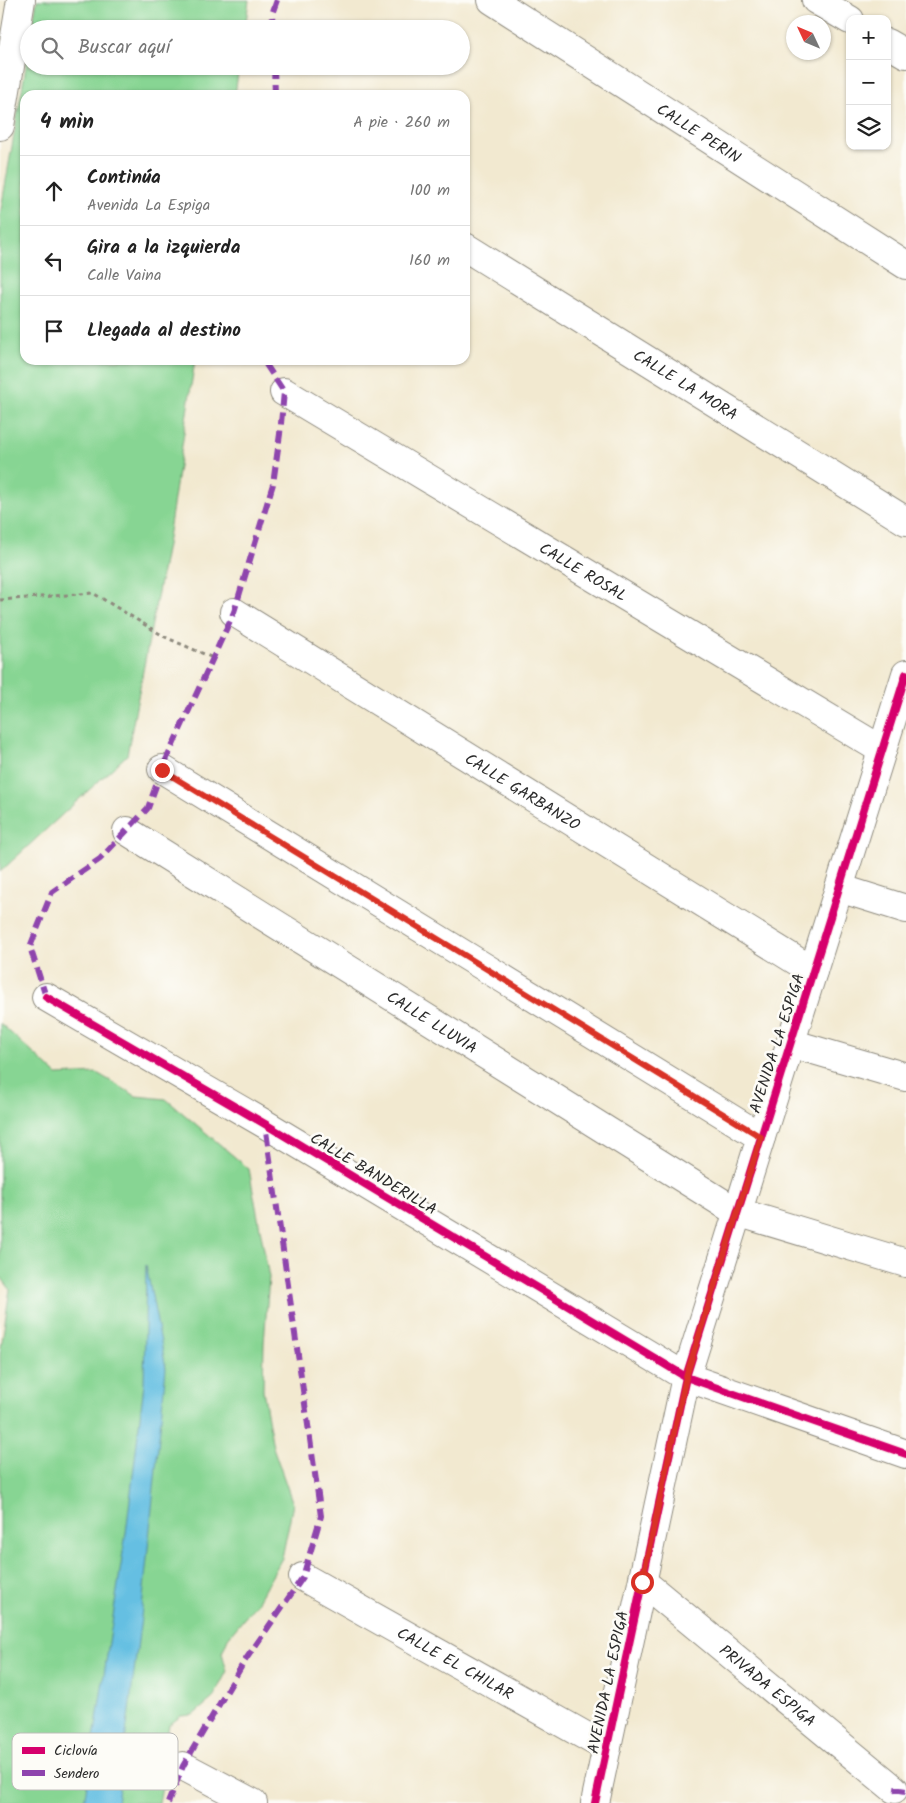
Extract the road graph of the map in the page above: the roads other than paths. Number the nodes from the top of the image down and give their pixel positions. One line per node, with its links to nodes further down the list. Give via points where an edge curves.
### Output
1 (21, 0): 7 (street)
2 (492, 0): 9 (street, CALLE PERIN)
3 (816, 0): 4 (street)
4 (846, 18)
5 (891, 45): 6 (street)
6 (906, 54)
7 (0, 126)
8 (470, 250): 11 (street, CALLE LA MORA)
9 (906, 265)
10 (284, 392): 14 (street, CALLE ROSAL)
11 (906, 521)
12 (234, 612): 19 (street, CALLE GARBANZO)
13 (906, 674): 14 (street, AVENIDA LA ESPIGA)
14 (882, 750): 17 (street, AVENIDA LA ESPIGA)
15 (162, 770): 23 (street)
16 (126, 831): 24 (street, CALLE LLUVIA)
17 (839, 888): 18 (street); 19 (street, AVENIDA LA ESPIGA)
18 (906, 909)
19 (813, 971): 21 (street, AVENIDA LA ESPIGA)
20 (46, 997): 26 (street, CALLE BANDERILLA, via 265,1124)
21 (790, 1043): 22 (street); 23 (street, AVENIDA LA ESPIGA)
22 (906, 1077)
23 (761, 1137): 24 (street, AVENIDA LA ESPIGA)
24 (738, 1212): 25 (street, CALLE LLUVIA); 26 (street, AVENIDA LA ESPIGA)
25 (906, 1263)
26 (686, 1377): 27 (street, CALLE BANDERILLA); 29 (street, AVENIDA LA ESPIGA)
27 (906, 1454)
28 (303, 1577): 30 (street, CALLE EL CHILAR)
29 (642, 1582): 30 (street, AVENIDA LA ESPIGA); 32 (street, PRIVADA ESPIGA)
30 (607, 1748): 34 (street, AVENIDA LA ESPIGA)
31 (183, 1766): 33 (street)
32 (894, 1788)
33 (253, 1803)
34 (595, 1803)

